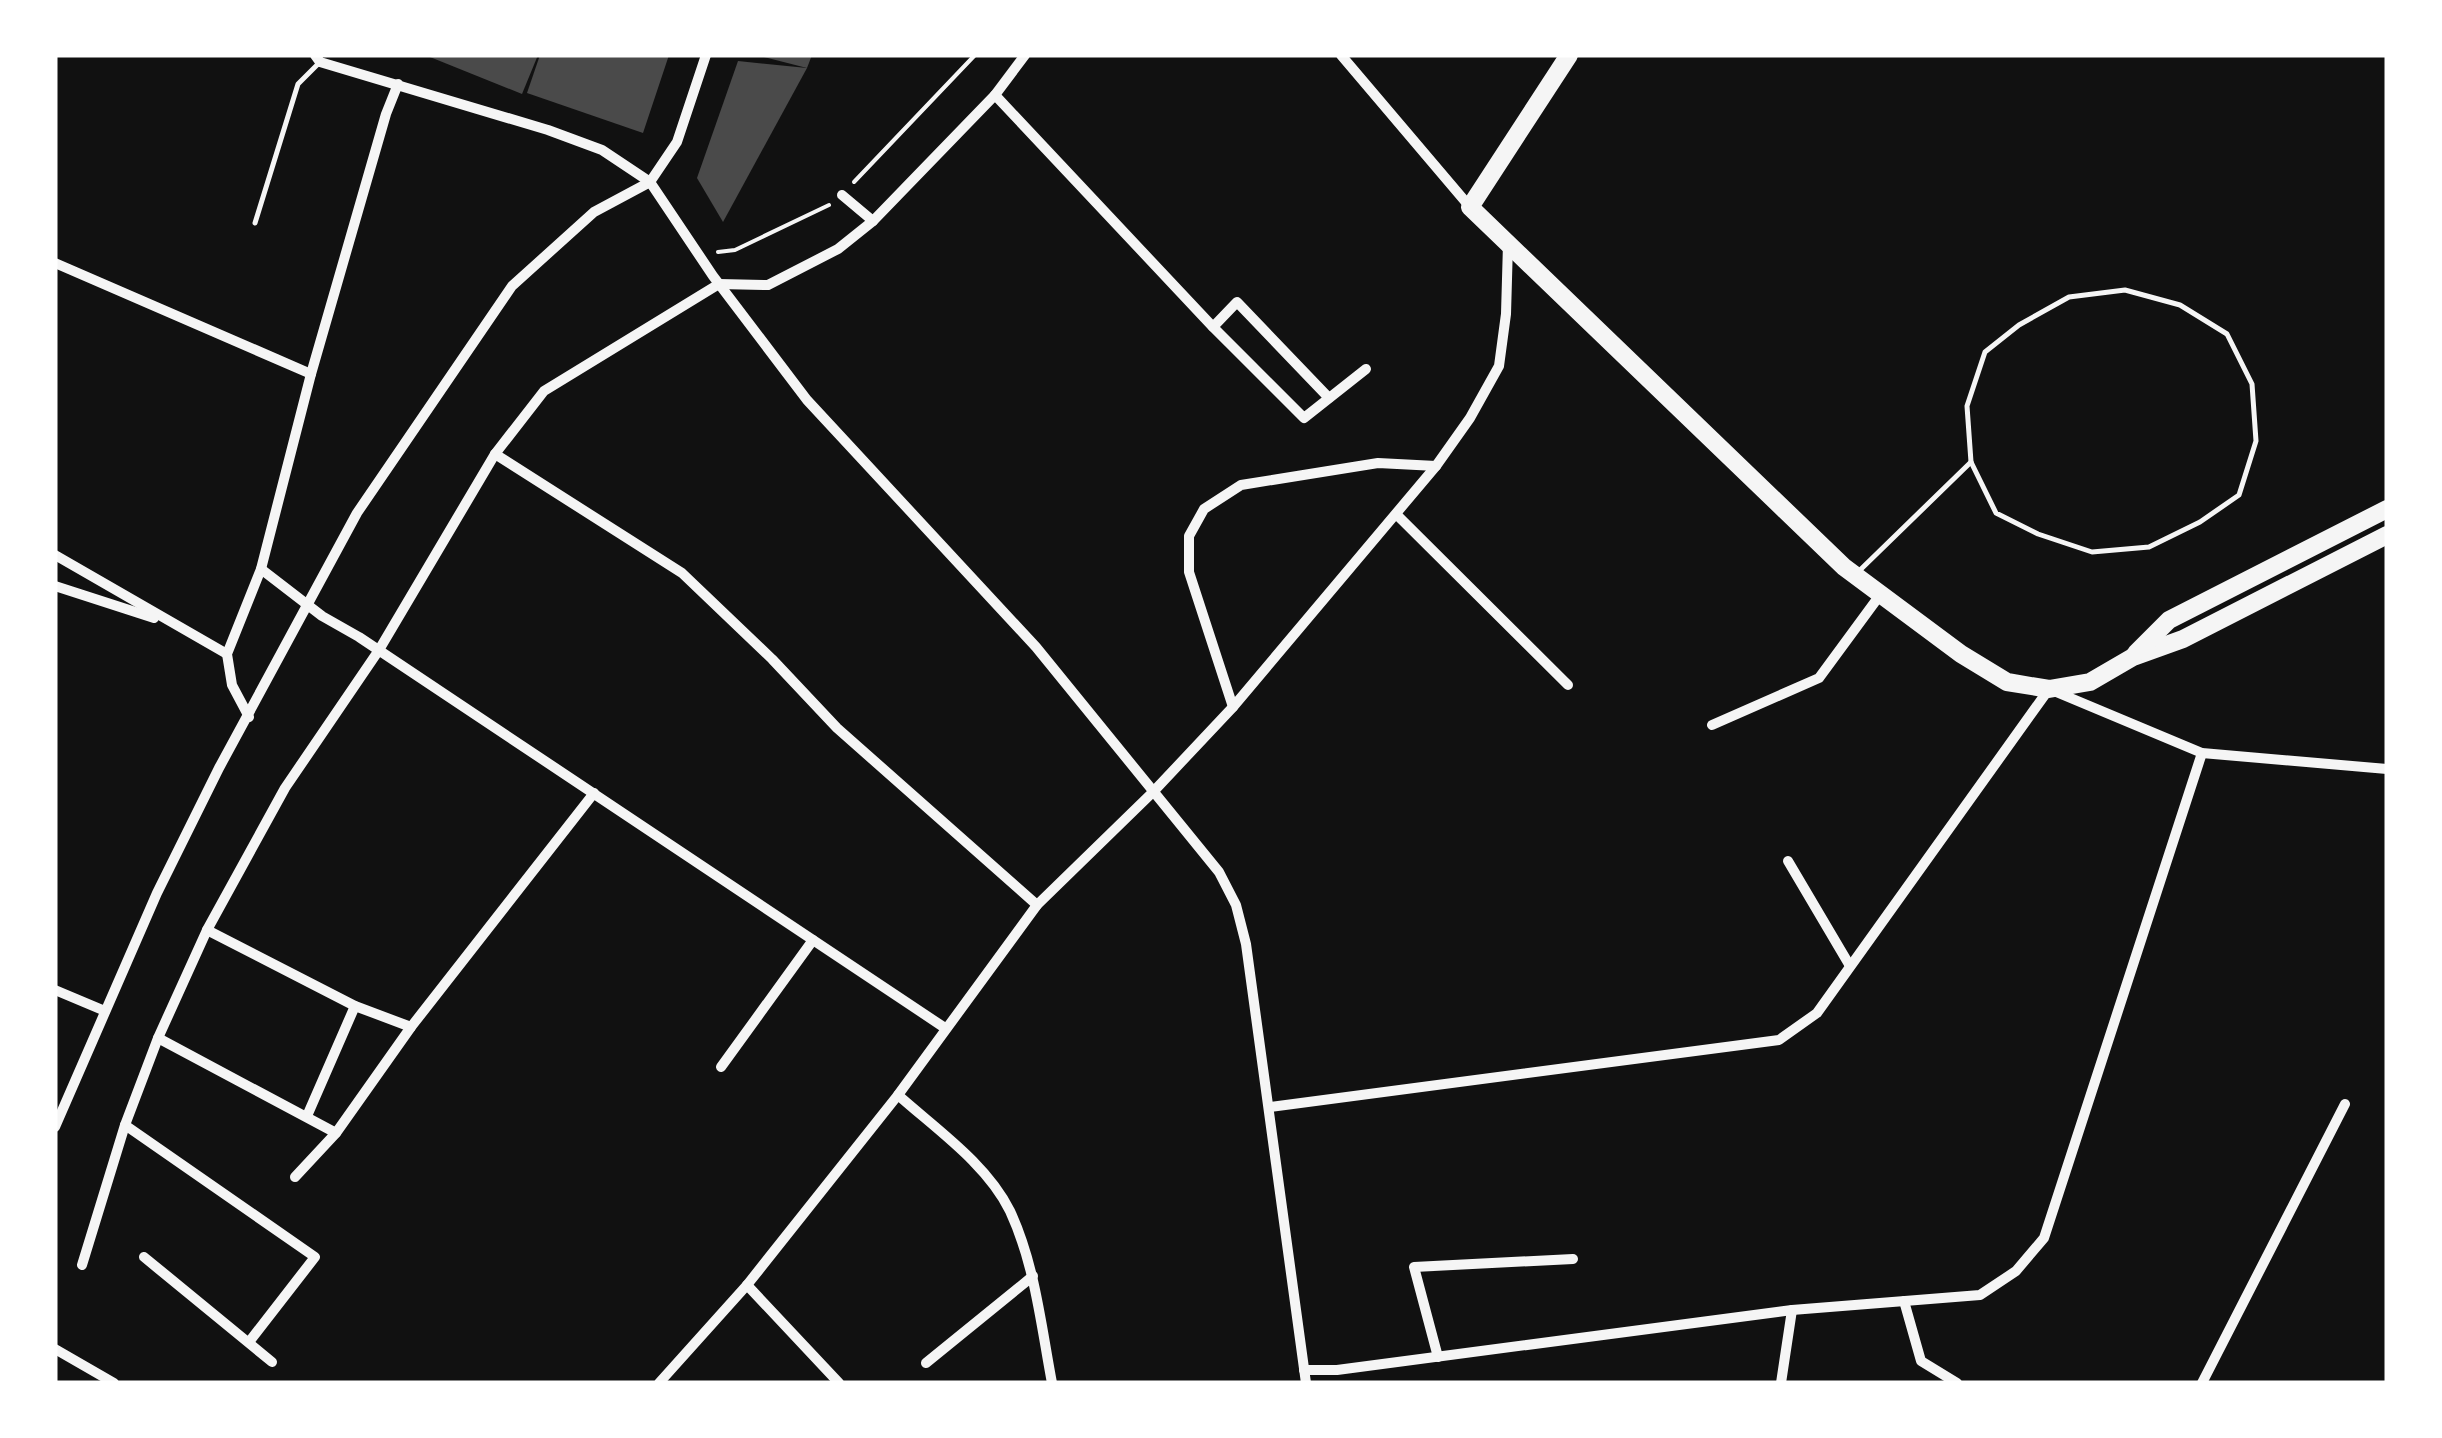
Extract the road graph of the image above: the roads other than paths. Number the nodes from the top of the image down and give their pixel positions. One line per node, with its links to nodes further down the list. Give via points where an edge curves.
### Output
1 (706, 55): 8 (street, via 677,142)
2 (1025, 55): 7 (street)
3 (1341, 55): 10 (street)
4 (1569, 55): 10 (highway)
5 (318, 59): 6 (street); 12 (lane, via 298,84)
6 (398, 84): 8 (street, via 602,150); 18 (street)
7 (994, 95): 11 (street); 16 (street)
8 (650, 182): 15 (street); 31 (street, via 594,212 512,286 357,513)
9 (842, 195): 11 (street)
10 (1470, 207): 13 (highway)
11 (867, 217): 15 (street, via 838,249 768,285)
12 (255, 223)
13 (1508, 243): 22 (street, via 1499,366); 28 (highway)
14 (55, 263): 18 (street)
15 (716, 280): 20 (street, via 544,391); 43 (street, via 807,400 1036,646)
16 (1213, 328): 19 (street, via 1304,418); 19 (street, via 1237,302)
17 (1366, 369): 19 (street)
18 (310, 374): 27 (street)
19 (1329, 398)
20 (496, 454): 33 (street); 46 (street, via 682,573 837,728)
21 (1970, 462): 21 (lane, via 1966,406 1984,352 2069,297 2125,290 2180,304 2227,334 2252,384 2256,441 2239,494 2149,548 2092,552 2038,534 1996,513); 28 (lane)
22 (1436, 466): 24 (street); 38 (street, via 1378,463 1241,486 1204,509 1189,536 1189,572)
23 (2387, 509): 35 (highway, via 2170,620)
24 (1397, 515): 36 (street); 38 (street)
25 (2387, 535): 35 (highway, via 2183,639)
26 (55, 555): 32 (street)
27 (261, 569): 31 (street); 34 (street)
28 (1855, 575): 30 (highway)
29 (55, 586): 32 (street)
30 (1880, 595): 37 (highway, via 2007,682); 40 (street, via 1819,678)
31 (308, 605): 33 (street); 39 (street)
32 (172, 624): 34 (street)
33 (379, 650): 44 (street); 47 (street, via 285,788)
34 (228, 654): 39 (street, via 232,685)
35 (2132, 657): 37 (highway, via 2090,682)
36 (1568, 684)
37 (2049, 689): 41 (street); 49 (street)
38 (1233, 707): 43 (street)
39 (249, 716): 52 (street)
40 (1712, 726)
41 (2202, 753): 42 (street); 70 (street, via 2044,1238 2016,1271 1980,1295)
42 (2387, 768)
43 (1153, 792): 46 (street); 59 (street, via 1219,872 1236,905)
44 (594, 793): 48 (street); 53 (street)
45 (1788, 861): 49 (street)
46 (1037, 906): 54 (street)
47 (207, 930): 51 (street); 55 (street)
48 (814, 940): 54 (street); 56 (street)
49 (1850, 966): 59 (street, via 1817,1014 1779,1040)
50 (55, 990): 52 (street)
51 (356, 1006): 53 (street); 60 (street)
52 (105, 1011): 62 (street)
53 (411, 1027): 63 (street)
54 (945, 1028): 57 (street)
55 (158, 1038): 60 (street); 61 (street)
56 (722, 1067)
57 (898, 1095): 68 (street, via 974,1163 997,1193); 69 (street)
58 (2345, 1104): 88 (street)
59 (1270, 1107): 77 (street)
60 (307, 1116): 63 (street)
61 (125, 1125): 67 (street); 72 (street, via 315,1257)
62 (55, 1127)
63 (336, 1133): 64 (street)
64 (295, 1177)
65 (144, 1257): 72 (street)
66 (1573, 1259): 74 (street, via 1414,1267)
67 (82, 1265)
68 (1033, 1276): 76 (street); 79 (street)
69 (747, 1284): 81 (street); 82 (street)
70 (1904, 1301): 71 (street); 87 (street, via 1921,1361)
71 (1792, 1310): 74 (street); 86 (street)
72 (249, 1342): 75 (street)
73 (55, 1349): 80 (street)
74 (1438, 1357): 78 (street)
75 (272, 1362)
76 (926, 1363)
77 (1304, 1370): 78 (street); 84 (street)
78 (1336, 1370): 85 (street)
79 (1051, 1378): 83 (street)
80 (114, 1383)
81 (659, 1383)
82 (839, 1383)
83 (1040, 1383)
84 (1306, 1383)
85 (1348, 1383)
86 (1781, 1383)
87 (1957, 1383)
88 (2202, 1383)

